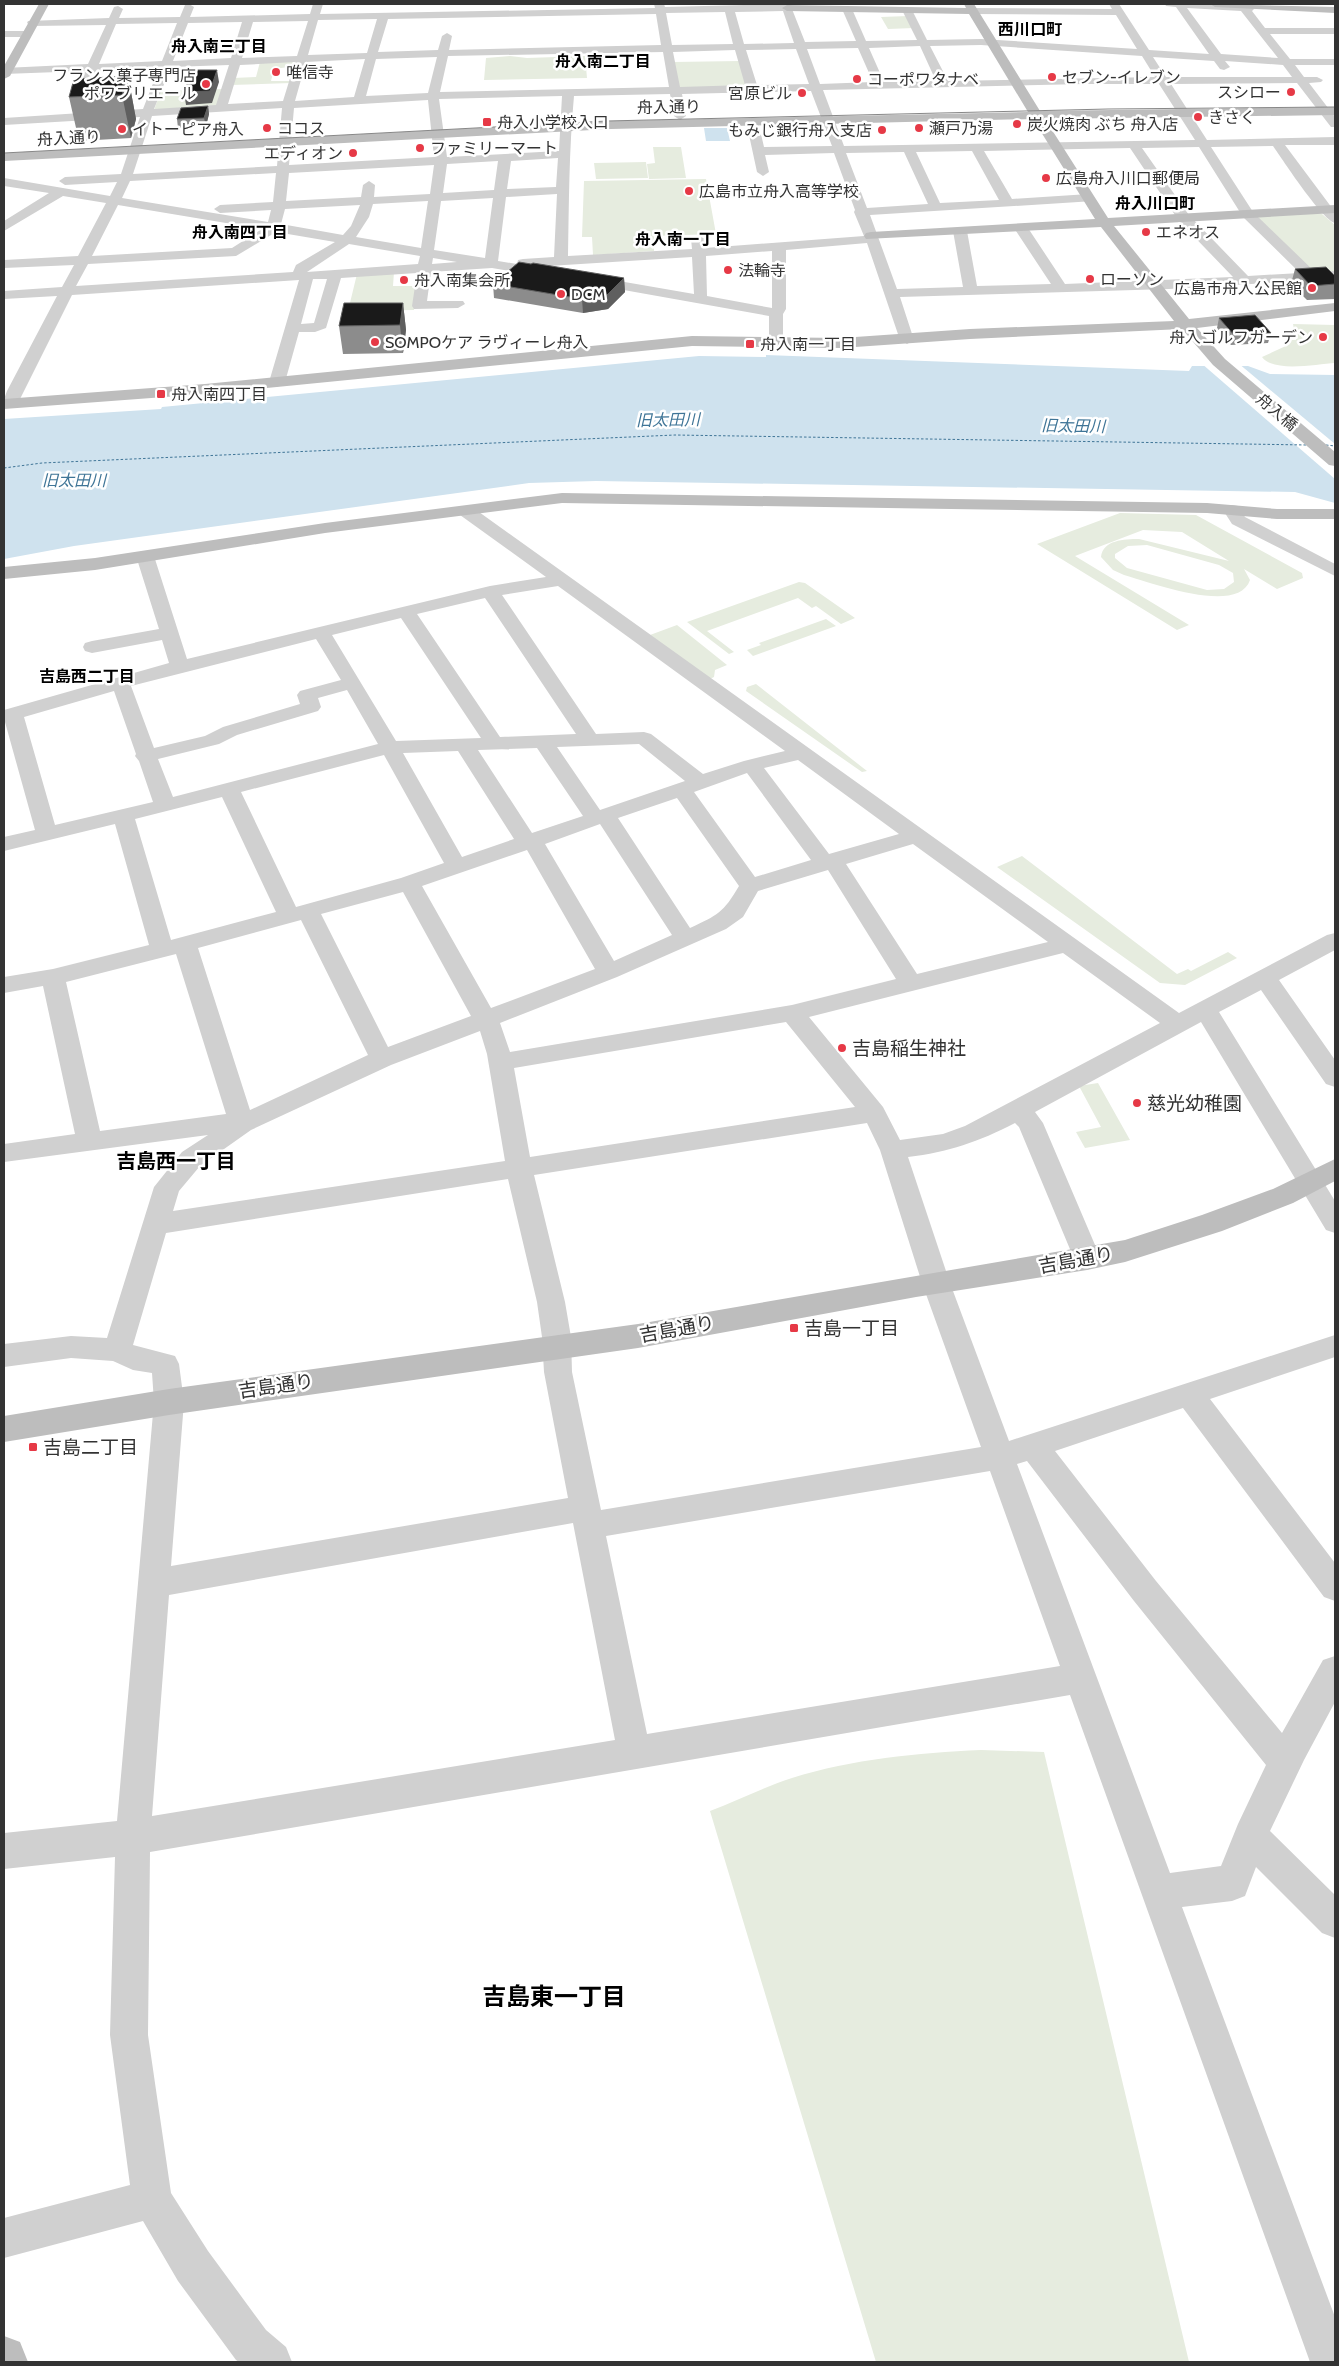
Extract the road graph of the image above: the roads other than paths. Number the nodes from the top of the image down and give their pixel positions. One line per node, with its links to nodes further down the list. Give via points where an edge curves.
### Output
1 (44, 4): 28 (street)
2 (120, 4): 27 (street)
3 (190, 4): 26 (street)
4 (318, 4): 23 (street)
5 (1170, 4): 6 (street)
6 (1179, 4): 9 (street); 46 (street)
7 (1215, 4): 9 (street)
8 (786, 6): 15 (street); 17 (street); 37 (street)
9 (1243, 6): 20 (street); 29 (street)
10 (956, 7): 11 (street); 18 (street)
11 (971, 7): 12 (street); 33 (street, 舟入橋)
12 (988, 7): 19 (street)
13 (660, 8): 17 (street); 21 (street, via 608,17); 42 (street)
14 (1117, 8): 19 (street); 43 (street)
15 (847, 9): 18 (street); 36 (street)
16 (452, 10): 21 (street, via 507,19); 22 (street); 44 (street)
17 (729, 10): 41 (street)
18 (907, 10): 34 (street)
19 (1042, 11): 40 (street)
20 (1335, 11)
21 (558, 13)
22 (383, 17): 23 (street); 45 (street)
23 (313, 18): 25 (street); 47 (street)
24 (19, 19): 31 (street)
25 (248, 20): 26 (street); 48 (street)
26 (184, 21): 27 (street); 51 (street)
27 (112, 22): 28 (street); 52 (street)
28 (32, 23): 32 (street)
29 (1262, 31): 30 (street); 38 (street)
30 (1335, 31)
31 (7, 34): 32 (street); 35 (street)
32 (26, 34): 53 (street)
33 (991, 42): 34 (street); 40 (street); 59 (street, 舟入橋)
34 (924, 43): 36 (street); 60 (street)
35 (4, 44)
36 (863, 44): 37 (street); 61 (street)
37 (799, 46): 41 (street); 62 (street)
38 (1274, 46): 39 (street); 49 (street)
39 (1291, 46)
40 (1063, 47): 43 (street); 58 (street)
41 (740, 48): 42 (street); 63 (street)
42 (668, 49): 44 (street, via 612,45 504,47); 64 (street)
43 (1145, 52): 46 (street); 54 (street)
44 (443, 53): 45 (street); 67 (street)
45 (372, 56): 47 (street); 68 (street)
46 (1216, 57): 49 (street); 55 (street)
47 (301, 59): 48 (street); 69 (street)
48 (235, 62): 51 (street); 70 (street)
49 (1286, 62): 50 (street); 56 (street)
50 (1335, 62)
51 (167, 65): 52 (street); 74 (street)
52 (92, 67): 53 (street); 65 (street)
53 (4, 73)
54 (1163, 80): 55 (street); 58 (street); 71 (street)
55 (1233, 80): 56 (street)
56 (1301, 80): 57 (street); 72 (street)
57 (1327, 80)
58 (1084, 82): 59 (street)
59 (1018, 83): 60 (street); 73 (street, 舟入橋)
60 (944, 85): 61 (street)
61 (880, 86): 62 (street)
62 (814, 88): 63 (street); 76 (street)
63 (752, 89): 64 (street)
64 (677, 91): 66 (street); 75 (street)
65 (81, 92)
66 (568, 94): 67 (street); 79 (street)
67 (433, 96): 68 (street); 81 (street)
68 (359, 100): 69 (street)
69 (288, 104): 70 (street); 82 (street)
70 (221, 108): 74 (street)
71 (1181, 108): 72 (street, 舟入通り); 73 (street, 舟入通り); 84 (street)
72 (1329, 108): 80 (street)
73 (1035, 111): 76 (street, 舟入通り); 87 (street, 舟入橋)
74 (148, 113): 77 (street, via 73,113); 88 (street)
75 (680, 116): 76 (street, 舟入通り); 79 (street, 舟入通り)
76 (826, 116): 78 (street, 舟入通り); 91 (street)
77 (4, 121)
78 (752, 121): 79 (street, 舟入通り); 93 (street)
79 (566, 123): 81 (street, 舟入通り); 94 (street)
80 (1335, 124)
81 (436, 130): 82 (street, 舟入通り); 97 (street)
82 (285, 138): 88 (street, 舟入通り); 99 (street)
83 (1335, 141): 85 (street)
84 (1202, 142): 85 (street); 86 (street); 117 (street)
85 (1276, 142): 116 (street)
86 (1132, 143): 87 (street); 118 (street)
87 (1056, 145): 89 (street); 108 (street, 舟入橋)
88 (137, 146): 92 (street, 舟入通り); 96 (street, 舟入通り); 101 (street)
89 (976, 147): 90 (street); 111 (street)
90 (908, 148): 91 (street); 113 (street)
91 (838, 149): 93 (street); 115 (street)
92 (4, 150)
93 (759, 151): 100 (street)
94 (566, 154): 95 (street); 104 (street)
95 (505, 157): 97 (street); 106 (street)
96 (4, 158)
97 (441, 160): 98 (street); 107 (street)
98 (370, 164): 99 (street); 110 (street)
99 (283, 169): 101 (street, via 210,178); 112 (street)
100 (763, 172)
101 (126, 178): 103 (street); 109 (street)
102 (4, 182): 103 (street)
103 (19, 184): 105 (street)
104 (562, 190): 106 (street); 131 (street)
105 (62, 191): 109 (street); 120 (street)
106 (499, 194): 107 (street); 134 (street)
107 (437, 197): 110 (street); 130 (street)
108 (1089, 198): 111 (street); 119 (street, 舟入橋)
109 (114, 200): 114 (street); 132 (street)
110 (368, 200): 112 (street); 125 (street, via 363,219)
111 (1007, 202): 113 (street)
112 (279, 206): 114 (street); 121 (street)
113 (936, 206): 115 (street)
114 (203, 208): 121 (street)
115 (860, 212): 124 (street)
116 (1332, 212): 117 (street)
117 (1248, 214): 118 (street); 140 (street)
118 (1184, 218): 119 (street); 142 (street)
119 (1104, 222): 122 (street); 144 (street, 舟入橋)
120 (9, 224): 128 (street, via 17,223)
121 (273, 228): 125 (street); 129 (street, via 236,252)
122 (1021, 228): 123 (street); 145 (street)
123 (960, 231): 124 (street); 147 (street)
124 (871, 238): 127 (street); 148 (street)
125 (348, 240): 130 (street); 138 (street, via 301,268)
126 (698, 245): 127 (street); 131 (street); 150 (street, via 701,294)
127 (779, 246): 153 (street, via 779,309)
128 (7, 249)
129 (229, 253): 132 (street); 143 (street)
130 (427, 253): 134 (street); 135 (street)
131 (561, 260): 134 (street)
132 (81, 261): 133 (street); 146 (street)
133 (4, 264)
134 (497, 265): 135 (street); 139 (street)
135 (424, 268): 136 (street); 151 (street, via 419,306)
136 (335, 274): 138 (street); 155 (street, via 322,325)
137 (1335, 275): 140 (street)
138 (303, 276): 143 (street); 155 (street)
139 (561, 276)
140 (1311, 276): 142 (street)
141 (581, 279): 150 (street)
142 (1244, 280): 144 (street)
143 (220, 282): 146 (street)
144 (1155, 286): 145 (street); 154 (street, 舟入橋)
145 (1061, 288): 147 (street)
146 (66, 291): 149 (street); 159 (street)
147 (971, 291): 148 (street)
148 (892, 293): 156 (street)
149 (4, 295)
150 (698, 298): 153 (street)
151 (458, 304)
152 (1335, 307): 154 (street)
153 (776, 314): 157 (street)
154 (1185, 324): 156 (street); 160 (street, 舟入橋, via 1219,362)
155 (293, 328): 158 (street)
156 (907, 340): 157 (street)
157 (776, 342): 158 (street, via 692,342)
158 (278, 382): 159 (street)
159 (7, 404)
160 (1335, 461)
161 (1232, 510): 162 (street, via 592,497); 163 (street); 165 (street, via 1238,520)
162 (466, 511): 164 (street, via 325,528); 167 (street)
163 (1335, 514)
164 (145, 556): 166 (street); 171 (street)
165 (1335, 571)
166 (5, 574)
167 (560, 580): 168 (street); 182 (street)
168 (490, 591): 169 (street); 177 (street)
169 (406, 610): 170 (street); 179 (street)
170 (321, 631): 173 (street); 174 (street)
171 (170, 633): 172 (street); 173 (street)
172 (92, 647)
173 (180, 666): 175 (street)
174 (352, 683): 181 (street); 183 (street, via 307,695 311,707 230,731 212,740)
175 (122, 684): 176 (street); 183 (street)
176 (8, 714): 190 (street)
177 (591, 741): 178 (street); 185 (street, via 644,738)
178 (543, 742): 179 (street); 189 (street)
179 (494, 744): 180 (street)
180 (465, 746): 181 (street); 192 (street)
181 (390, 747): 186 (street); 195 (street)
182 (801, 754): 184 (street); 191 (street)
183 (145, 756): 187 (street)
184 (751, 765): 185 (street); 194 (street)
185 (691, 786): 189 (street); 197 (street)
186 (228, 789): 187 (street); 198 (street)
187 (165, 805): 188 (street)
188 (123, 816): 190 (street); 202 (street)
189 (601, 817): 192 (street); 199 (street)
190 (47, 834): 193 (street)
191 (915, 836): 194 (street); 200 (street)
192 (530, 842): 195 (street); 204 (street)
193 (4, 844)
194 (828, 862): 197 (street); 207 (street)
195 (457, 866): 196 (street)
196 (410, 883): 198 (street); 211 (street)
197 (750, 886): 199 (street, via 735,912)
198 (299, 913): 201 (street); 213 (street)
199 (686, 939): 204 (street)
200 (1066, 942): 207 (street); 212 (street)
201 (186, 944): 202 (street); 218 (street)
202 (162, 949): 205 (street)
203 (1330, 951): 206 (street)
204 (609, 972): 211 (street)
205 (53, 977): 208 (street); 219 (street)
206 (1265, 978): 209 (street); 215 (street)
207 (911, 984): 210 (street)
208 (4, 985)
209 (1206, 1011): 212 (street); 223 (street)
210 (792, 1013): 214 (street); 217 (street)
211 (485, 1019): 213 (street); 214 (street, via 491,1024)
212 (1178, 1024): 216 (street)
213 (382, 1059): 218 (street)
214 (500, 1062): 222 (street)
215 (1335, 1078)
216 (1017, 1109): 220 (street, via 974,1133 944,1143); 226 (street, via 1030,1123)
217 (874, 1114): 220 (street); 222 (street)
218 (242, 1124): 219 (street, via 227,1123); 225 (street, via 191,1159 167,1187)
219 (90, 1143): 221 (street)
220 (893, 1150): 227 (street)
221 (4, 1153)
222 (518, 1168): 225 (street); 229 (street)
223 (1323, 1176): 224 (street); 226 (street, 吉島通り, via 1283,1196 1212,1223 1125,1251)
224 (1335, 1223)
225 (157, 1224): 230 (street)
226 (1087, 1259): 227 (street, 吉島通り)
227 (936, 1283): 229 (street, 吉島通り); 236 (street)
228 (1335, 1346): 232 (street)
229 (559, 1347): 233 (street, 吉島通り); 237 (street, via 558,1372)
230 (117, 1350): 231 (street, via 71,1347); 233 (street, via 132,1358 165,1364)
231 (4, 1355)
232 (1189, 1394): 235 (street); 239 (street)
233 (169, 1402): 234 (street, 吉島通り); 238 (street)
234 (4, 1429)
235 (1034, 1447): 236 (street); 243 (street, via 1145,1591)
236 (1000, 1457): 237 (street); 240 (street)
237 (587, 1516): 238 (street); 242 (street)
238 (154, 1583): 245 (street)
239 (1335, 1587)
240 (1079, 1678): 242 (street); 247 (street)
241 (1333, 1680): 243 (street)
242 (634, 1752): 245 (street)
243 (1284, 1761): 244 (street)
244 (1250, 1836): 247 (street, via 1232,1883); 248 (street)
245 (133, 1837): 246 (street); 249 (street, via 129,2035)
246 (4, 1851)
247 (1158, 1892): 254 (street)
248 (1335, 1920)
249 (152, 2199): 250 (street); 253 (street, via 192,2266 251,2345)
250 (4, 2238)
251 (4, 2358): 252 (street)
252 (6, 2362)
253 (271, 2362)
254 (1331, 2362)

